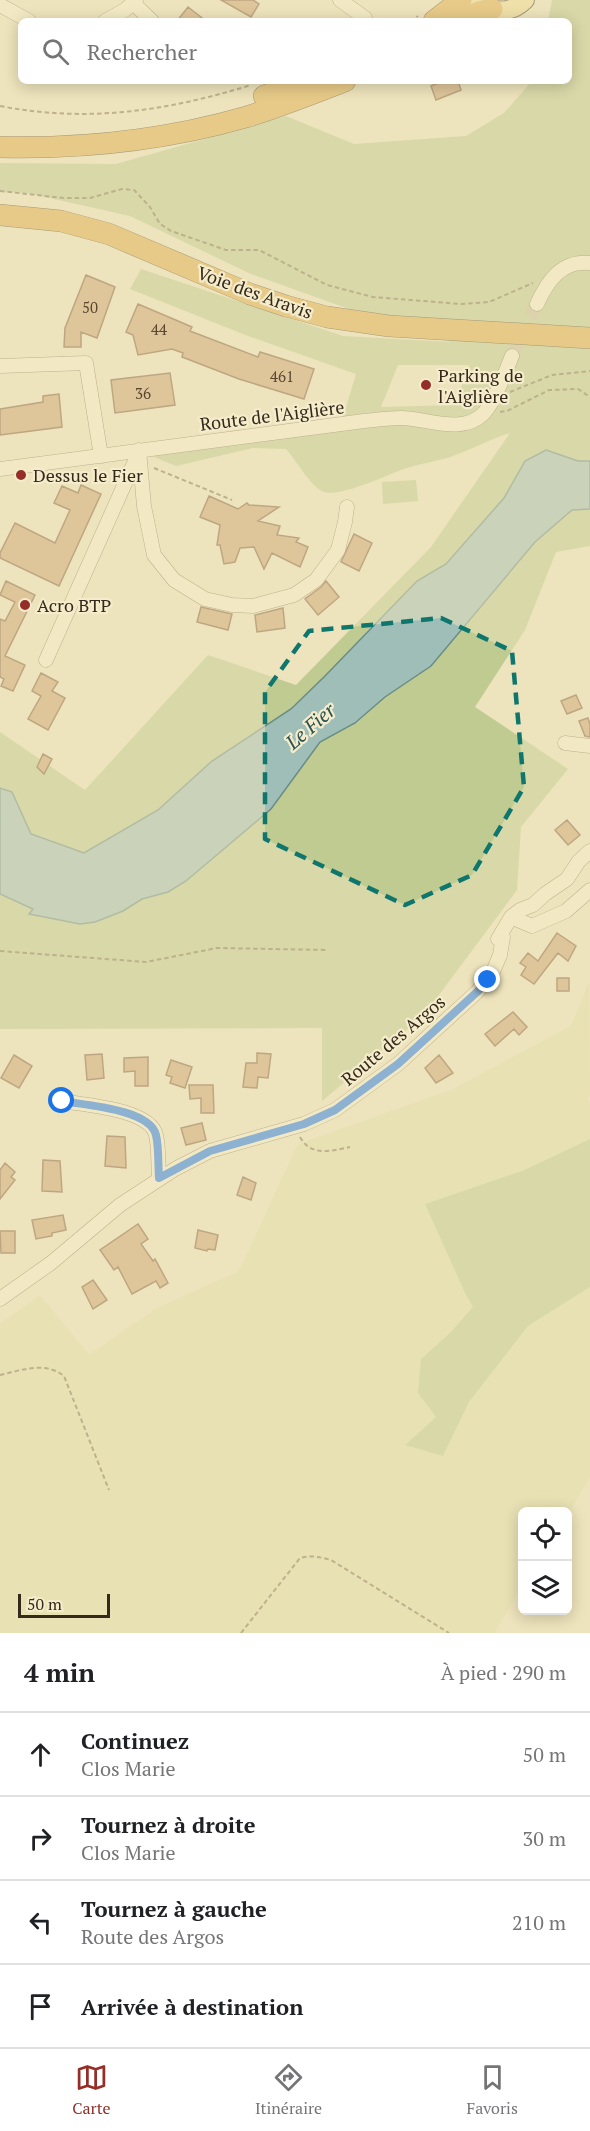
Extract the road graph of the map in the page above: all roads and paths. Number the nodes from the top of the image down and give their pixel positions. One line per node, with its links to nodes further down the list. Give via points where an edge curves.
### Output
1 (340, 0): 10 (street)
2 (461, 0): 11 (highway)
3 (525, 0): 6 (main road, via 514,8)
4 (135, 1): 8 (street); 9 (street)
5 (0, 5): 7 (street)
6 (494, 10): 12 (highway)
7 (24, 18)
8 (110, 18)
9 (149, 18)
10 (365, 18)
11 (438, 18)
12 (466, 18)
13 (253, 84): 16 (path, via 150,110 49,114)
14 (295, 84): 17 (highway, via 210,112 141,126)
15 (337, 84): 18 (highway, via 246,117 182,133 104,144)
16 (0, 106)
17 (0, 134)
18 (0, 147)
19 (0, 191): 22 (path, via 90,198 122,189 134,190 160,224 171,231 226,250 259,250 327,285 373,297 461,304 489,302)
20 (0, 215): 24 (highway, Voie des Aravis, via 61,221 109,234 250,294 327,317 389,326)
21 (590, 262): 22 (street)
22 (557, 273): 23 (street)
23 (537, 304)
24 (590, 338)
25 (512, 356): 29 (street)
26 (0, 366): 31 (street, via 86,363)
27 (590, 371): 29 (path, via 552,375)
28 (590, 397): 30 (path, via 578,389 549,390 507,411)
29 (491, 401): 30 (street)
30 (482, 415): 32 (street, Route de l'Aiglière, via 470,422 451,424 402,418 373,420)
31 (100, 456): 32 (street, Route de l'Aiglière); 33 (street, Route de l'Aiglière)
32 (140, 457): 34 (path); 35 (street, via 154,555 174,580 205,599 253,606 294,594 316,580 338,550); 36 (street)
33 (0, 469)
34 (232, 500)
35 (347, 507)
36 (46, 660)
37 (565, 743): 38 (street)
38 (590, 746)
39 (590, 851): 41 (street, Route des Argos, via 567,879 545,894 522,902)
40 (590, 890): 41 (street, via 566,911 532,926)
41 (515, 913): 45 (street, Route des Argos, via 499,935 492,974 477,992 398,1064 335,1110)
42 (328, 950): 43 (path, via 217,948 147,962)
43 (0, 951)
44 (62, 1101): 47 (street, via 133,1114 151,1125 156,1134)
45 (294, 1127): 46 (path, via 304,1145 324,1153); 47 (street, Route des Argos, via 210,1151)
46 (350, 1147)
47 (159, 1178): 48 (street, Route des Argos)
48 (0, 1299)
49 (0, 1375): 50 (path, via 34,1367 57,1370 64,1376)
50 (110, 1490)
51 (241, 1633): 52 (path, via 300,1558 314,1557 331,1560)
52 (449, 1633)

